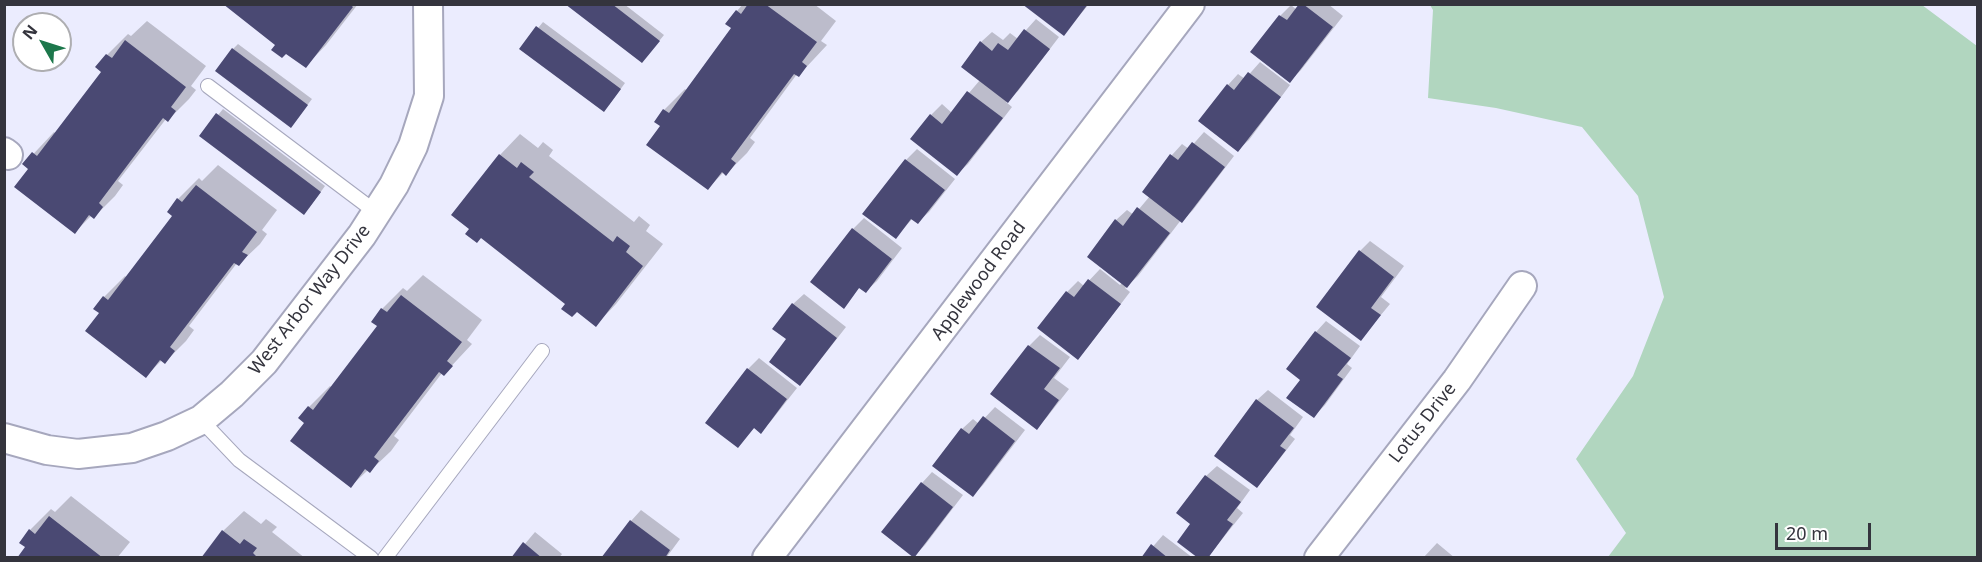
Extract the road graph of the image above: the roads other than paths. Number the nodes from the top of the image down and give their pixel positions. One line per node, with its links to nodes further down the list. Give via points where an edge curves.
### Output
1 (428, 4): 4 (street, West Arbor Way Drive, via 429,96 413,146)
2 (1190, 4): 9 (street, Applewood Road)
3 (208, 86): 4 (lane)
4 (377, 213): 7 (street, West Arbor Way Drive, via 264,362)
5 (1522, 286): 12 (street, Lotus Drive, via 1457,380)
6 (542, 351): 11 (lane)
7 (201, 420): 8 (street, West Arbor Way Drive, via 132,448 78,454); 10 (lane, via 239,460)
8 (5, 439)
9 (773, 556)
10 (371, 558)
11 (385, 558)
12 (1319, 558)

